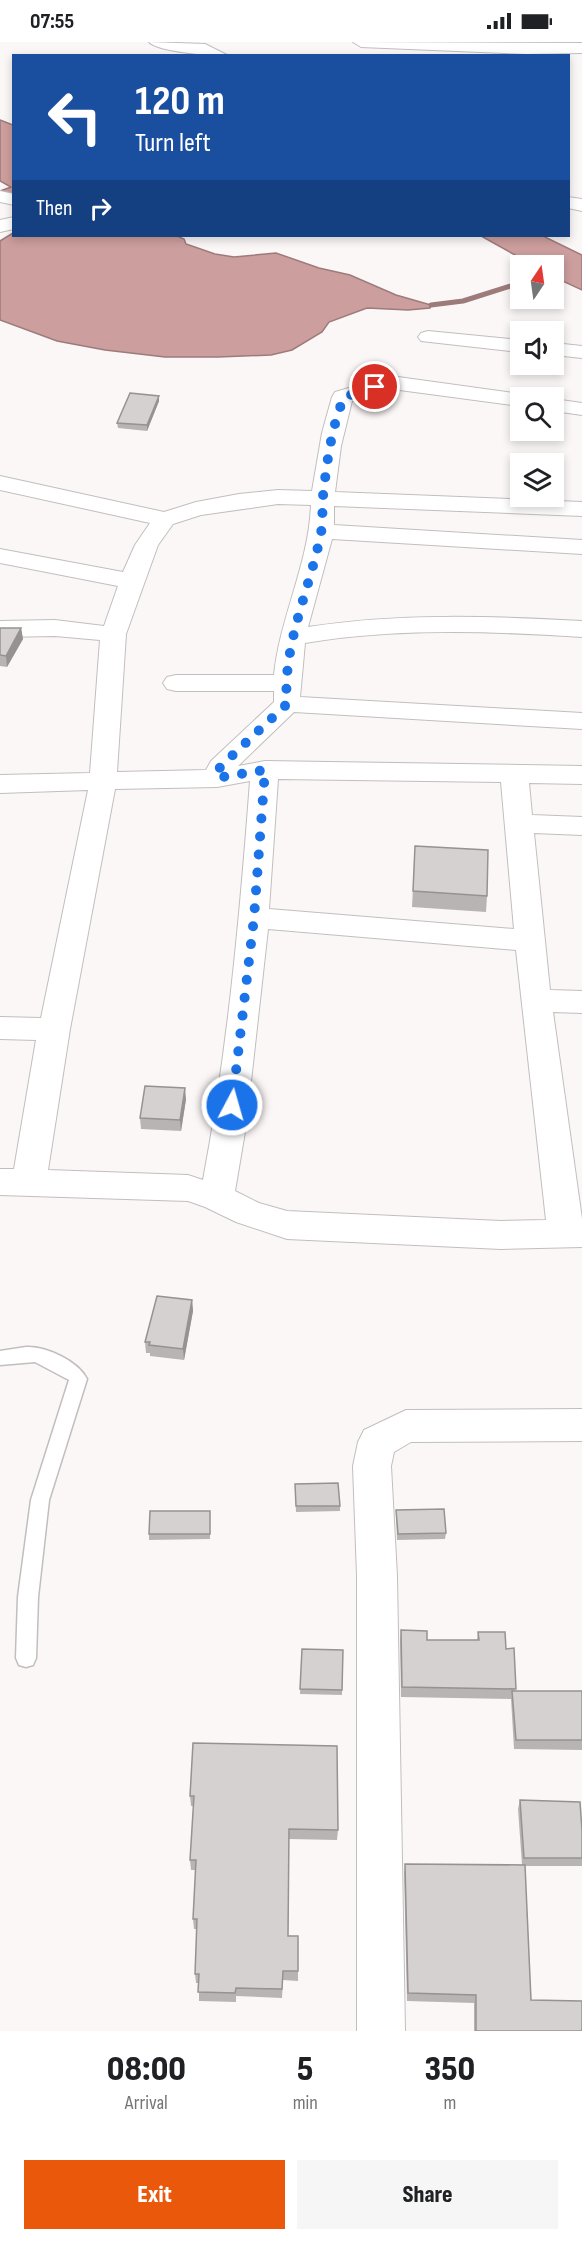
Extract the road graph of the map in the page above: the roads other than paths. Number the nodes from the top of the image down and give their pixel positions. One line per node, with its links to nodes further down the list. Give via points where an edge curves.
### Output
1 (157, 42): 4 (street)
2 (361, 42): 3 (street)
3 (582, 48)
4 (216, 54)
5 (428, 337): 6 (street)
6 (510, 345)
7 (564, 350): 8 (street)
8 (582, 351)
9 (510, 399): 13 (street, via 391,382 344,397 333,424)
10 (564, 406): 11 (street)
11 (582, 409)
12 (0, 483): 15 (street)
13 (323, 498): 14 (street); 15 (street, via 239,501); 16 (street)
14 (582, 509)
15 (165, 519): 19 (street, via 148,540)
16 (321, 531): 17 (street); 23 (street)
17 (582, 547)
18 (0, 556): 19 (street)
19 (131, 581): 22 (street, via 130,595)
20 (0, 629): 22 (street, via 55,628)
21 (582, 629): 23 (street, via 486,623 345,629)
22 (113, 634): 31 (street)
23 (294, 637): 25 (street)
24 (176, 683): 25 (street)
25 (286, 694): 26 (street); 30 (street, via 220,767)
26 (582, 721)
27 (265, 770): 28 (street); 30 (street); 35 (street)
28 (514, 774): 29 (street); 33 (street)
29 (582, 775)
30 (217, 778): 31 (street)
31 (103, 782): 32 (street); 40 (street)
32 (0, 783)
33 (519, 823): 34 (street); 36 (street)
34 (582, 826)
35 (254, 918): 36 (street); 42 (street, via 230,1126)
36 (530, 941): 37 (street)
37 (536, 1000): 38 (street); 43 (street)
38 (582, 1002)
39 (0, 1028): 40 (street)
40 (54, 1029): 41 (street)
41 (15, 1182): 42 (street, via 188,1188)
42 (217, 1197): 43 (street, via 248,1213 287,1225 501,1235)
43 (574, 1234)
44 (0, 1358): 46 (lane, via 39,1356 78,1379 40,1500 28,1597)
45 (582, 1425): 47 (street, via 406,1426 377,1442 372,1466 377,1576)
46 (26, 1658)
47 (381, 2031)

